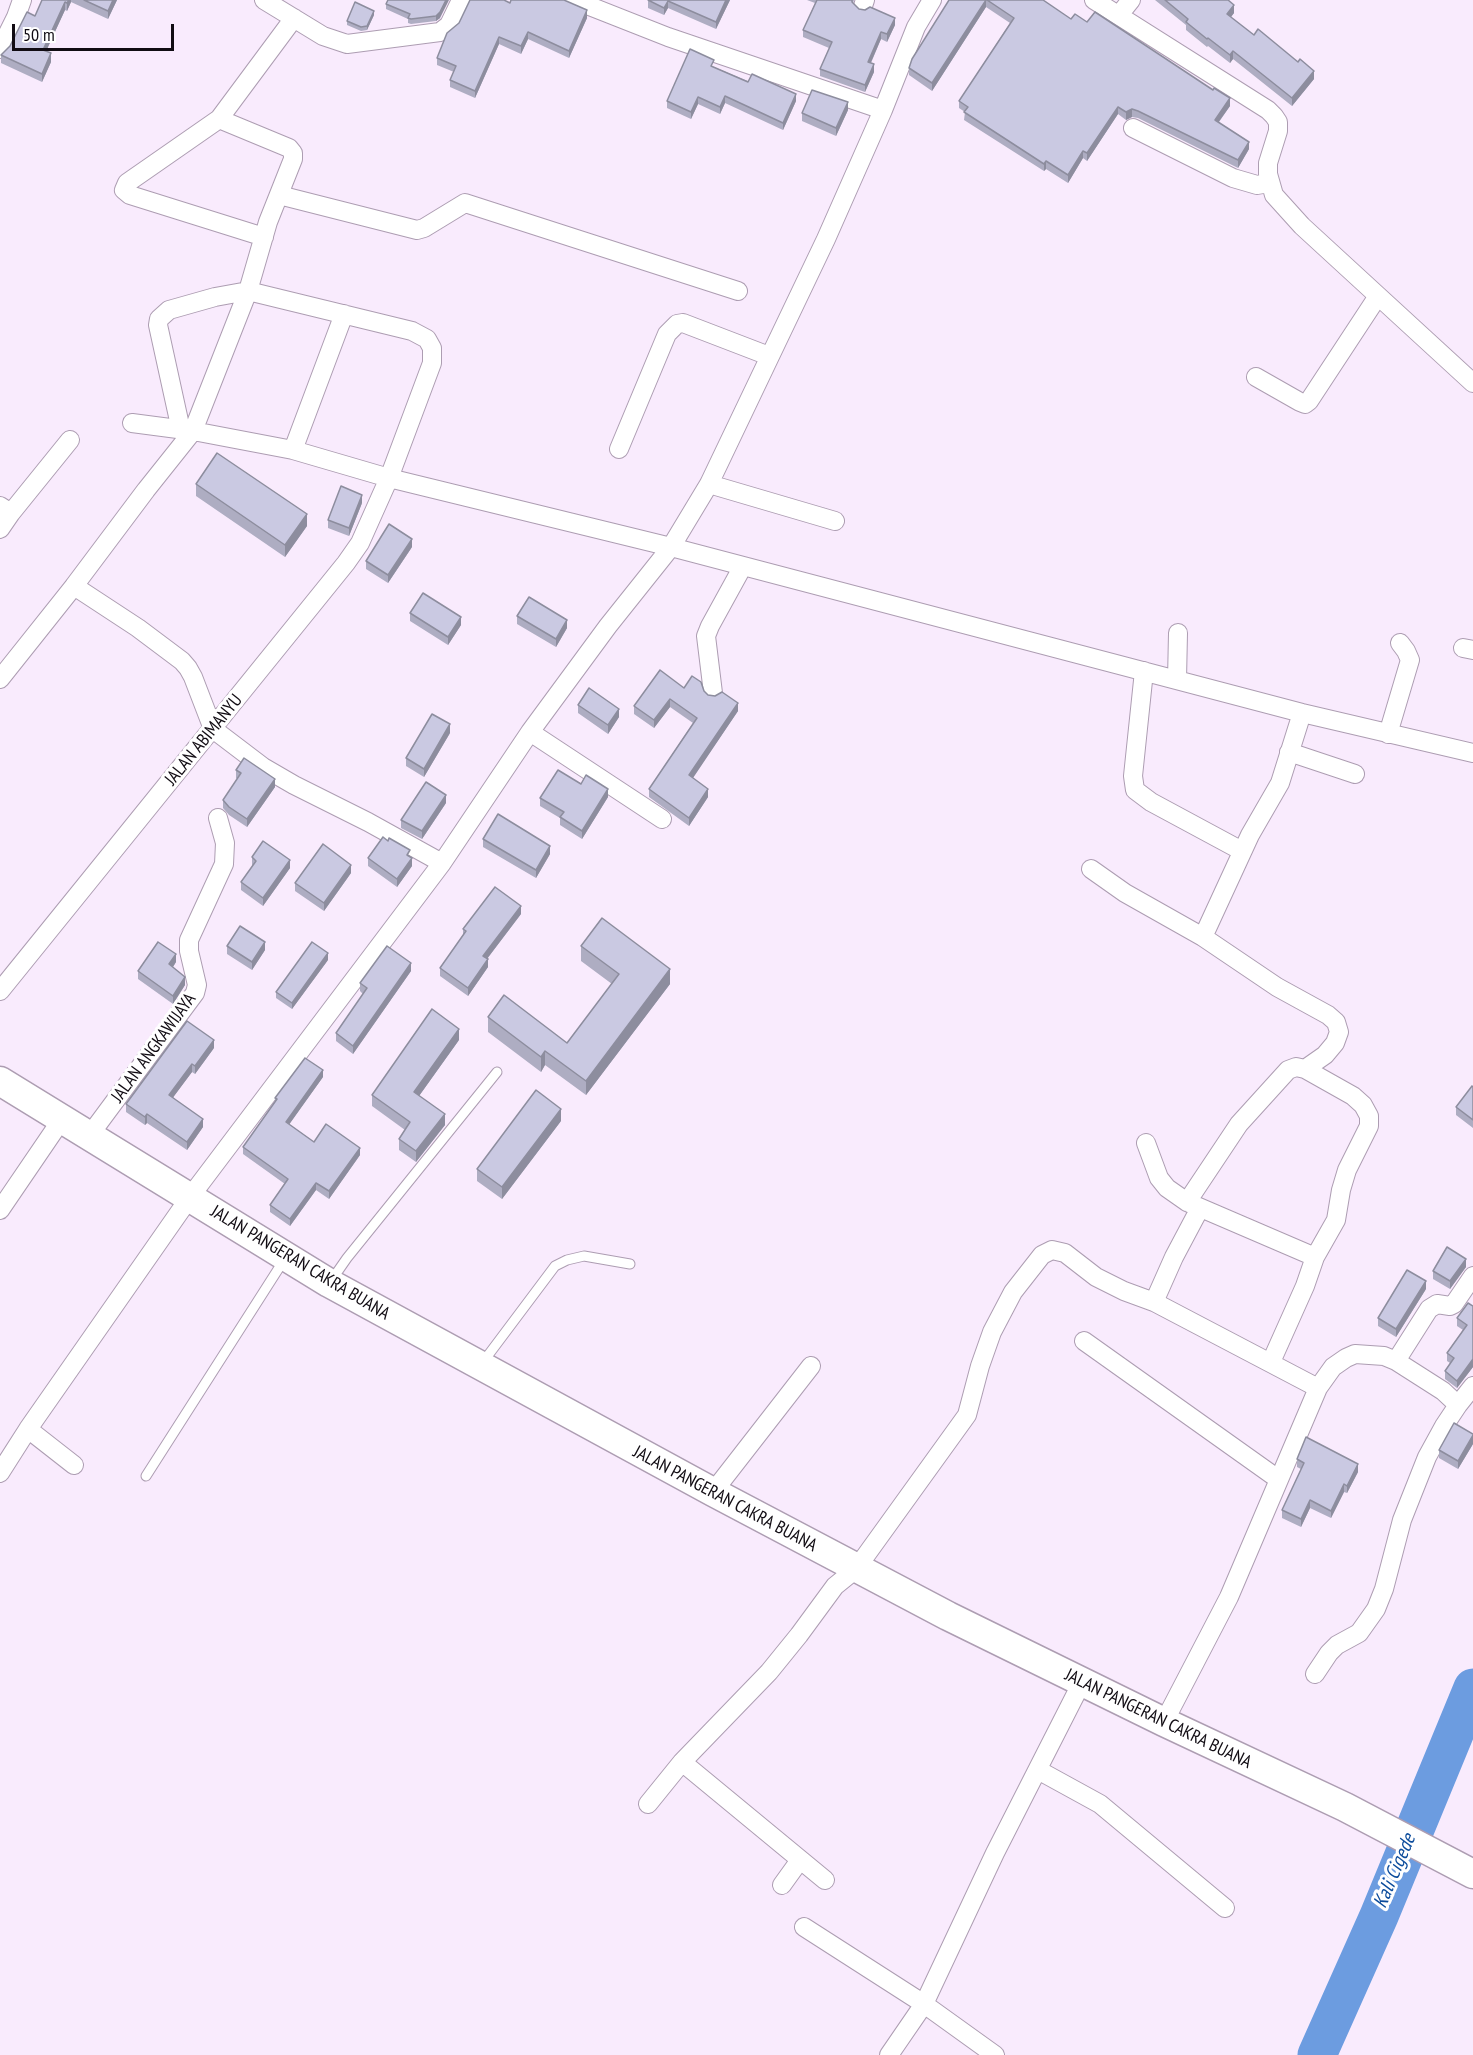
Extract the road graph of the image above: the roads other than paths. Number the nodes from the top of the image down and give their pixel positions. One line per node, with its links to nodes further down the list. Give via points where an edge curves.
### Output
1 (22, 0): 11 (street)
2 (264, 0): 10 (street)
3 (461, 0): 10 (street, via 449,26 440,32 347,44 323,36)
4 (574, 0): 8 (street)
5 (932, 0): 12 (street, via 916,27)
6 (1094, 0): 9 (street)
7 (1131, 0): 9 (street)
8 (603, 6): 12 (street, via 668,38)
9 (1119, 15): 15 (street, via 1274,116 1278,131 1268,163)
10 (294, 18): 13 (street)
11 (0, 49)
12 (883, 110): 22 (street)
13 (219, 119): 16 (street, via 293,153); 17 (street, via 127,183 124,190)
14 (1133, 128): 15 (street, via 1233,178 1257,185)
15 (1269, 183): 20 (street, via 1287,211)
16 (279, 195): 17 (street); 19 (street, via 417,230 465,203)
17 (264, 237): 18 (street)
18 (248, 291): 21 (street, JALAN ABIMANYU); 26 (street); 26 (street, via 169,310 159,319)
19 (738, 291)
20 (1378, 296): 23 (street, via 1305,404); 24 (street)
21 (344, 314): 29 (street); 30 (street, JALAN ABIMANYU, via 412,331 427,339 432,348 432,363)
22 (770, 356): 28 (street, via 677,324 667,334); 31 (street)
23 (1256, 377)
24 (1473, 382)
25 (132, 423): 26 (street)
26 (187, 431): 29 (street); 37 (street)
27 (70, 440): 32 (street)
28 (619, 449)
29 (293, 450): 30 (street)
30 (389, 478): 35 (street); 45 (street, JALAN ABIMANYU, via 360,543 346,563)
31 (709, 484): 33 (street); 35 (street)
32 (6, 510): 34 (street)
33 (835, 521)
34 (0, 529)
35 (671, 547): 36 (street); 46 (street)
36 (743, 566): 40 (street); 43 (street, via 706,636)
37 (74, 586): 41 (street); 45 (street, via 138,628 188,668)
38 (1178, 633): 42 (street)
39 (1400, 643): 47 (street, via 1410,660)
40 (1144, 671): 42 (street); 53 (street, via 1133,776 1135,790)
41 (0, 679)
42 (1177, 680): 44 (street)
43 (713, 693)
44 (1302, 712): 47 (street); 48 (street)
45 (213, 729): 54 (street, via 294,785); 57 (street, JALAN ABIMANYU)
46 (530, 732): 52 (street); 54 (street)
47 (1388, 734): 49 (street)
48 (1289, 752): 50 (street); 53 (street, via 1280,783)
49 (1473, 753)
50 (1355, 774)
51 (218, 818): 62 (street, JALAN ANGKAWIJAYA, via 225,843 224,864 189,940 195,993)
52 (662, 819)
53 (1242, 851): 56 (street)
54 (442, 863): 64 (street)
55 (1091, 869): 56 (street)
56 (1203, 937): 58 (street, via 1336,1022 1339,1032 1335,1043)
57 (0, 991)
58 (1305, 1069): 65 (street, via 1288,1070 1239,1124); 67 (street, via 1353,1096 1369,1116 1369,1126 1344,1180 1336,1220)
59 (496, 1072): 71 (lane)
60 (0, 1081): 61 (main road, JALAN PANGERAN CAKRA BUANA)
61 (62, 1119): 62 (main road, JALAN PANGERAN CAKRA BUANA); 66 (street)
62 (89, 1136): 64 (main road, JALAN PANGERAN CAKRA BUANA)
63 (1146, 1143): 65 (street, via 1159,1178)
64 (190, 1197): 68 (main road, JALAN PANGERAN CAKRA BUANA); 81 (street)
65 (1193, 1205): 67 (street); 72 (street)
66 (0, 1210)
67 (1315, 1257): 75 (street)
68 (285, 1258): 71 (main road, JALAN PANGERAN CAKRA BUANA); 84 (lane)
69 (630, 1264): 77 (lane, via 584,1256 555,1266)
70 (1473, 1276): 74 (street, via 1454,1304 1437,1304 1429,1309)
71 (329, 1283): 77 (main road, JALAN PANGERAN CAKRA BUANA)
72 (1154, 1302): 75 (street); 87 (street, via 1096,1277 1065,1252 1052,1250 1042,1255 1013,1292 992,1332 967,1415)
73 (1084, 1341): 85 (street)
74 (1396, 1361): 79 (street, via 1355,1354 1333,1367); 80 (street)
75 (1271, 1362): 79 (street)
76 (811, 1366): 86 (street)
77 (480, 1367): 86 (main road, JALAN PANGERAN CAKRA BUANA)
78 (1473, 1386): 80 (street)
79 (1318, 1388): 85 (street)
80 (1458, 1405): 88 (street, via 1427,1456 1402,1520 1376,1609 1359,1633 1329,1653)
81 (28, 1429): 82 (street); 83 (street)
82 (74, 1465)
83 (0, 1473)
84 (146, 1476)
85 (1278, 1479): 90 (street, via 1228,1597)
86 (713, 1492): 87 (main road, JALAN PANGERAN CAKRA BUANA)
87 (856, 1569): 89 (main road, JALAN PANGERAN CAKRA BUANA); 91 (street, via 835,1586 769,1672)
88 (1315, 1674)
89 (1082, 1682): 90 (main road, JALAN PANGERAN CAKRA BUANA); 92 (street)
90 (1164, 1722): 95 (main road, JALAN PANGERAN CAKRA BUANA, via 1345,1807)
91 (682, 1762): 93 (street); 94 (street)
92 (1038, 1770): 98 (street, via 1100,1804); 100 (street)
93 (648, 1804)
94 (801, 1860): 96 (street); 97 (street)
95 (1473, 1874)
96 (825, 1880)
97 (782, 1885)
98 (1225, 1908)
99 (804, 1926): 100 (street)
100 (924, 2004): 101 (street); 102 (street)
101 (889, 2055)
102 (995, 2055)

